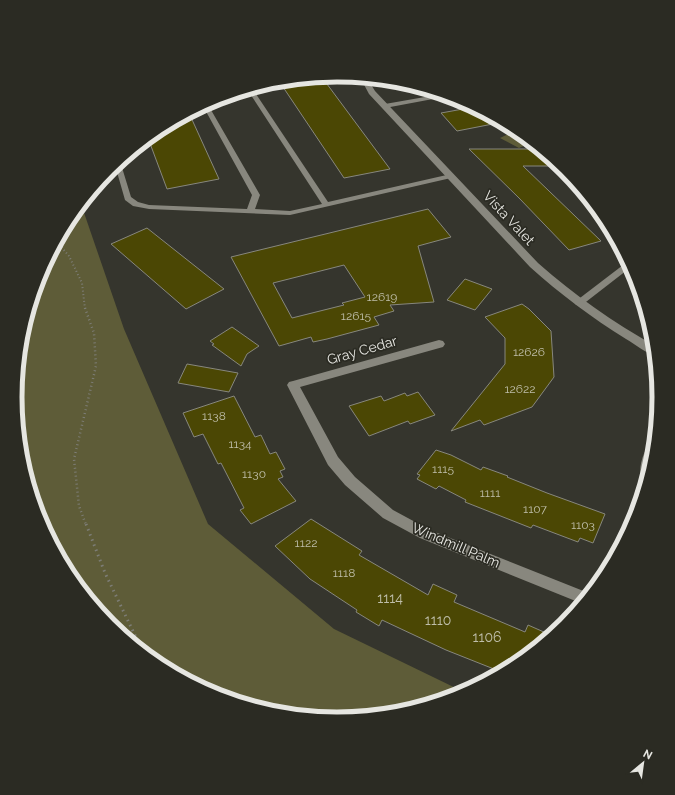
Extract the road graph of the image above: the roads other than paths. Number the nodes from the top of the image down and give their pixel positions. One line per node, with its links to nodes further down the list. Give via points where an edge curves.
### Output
1 (367, 84): 4 (street, Vista Valet)
2 (253, 94): 8 (lane)
3 (434, 97): 4 (lane)
4 (385, 106): 7 (street, Vista Valet)
5 (209, 110): 9 (lane, via 256,195)
6 (120, 169): 9 (lane, via 128,198 136,204 148,207)
7 (450, 176): 8 (lane); 11 (street, Vista Valet, via 534,265)
8 (326, 205): 9 (lane, via 290,213)
9 (250, 212)
10 (625, 268): 11 (lane)
11 (579, 304): 13 (street, Vista Valet)
12 (439, 344): 14 (street, Gray Cedar)
13 (649, 348)
14 (293, 386): 15 (street, Windmill Palm, via 333,461 350,481 388,514 424,534)
15 (582, 597)

